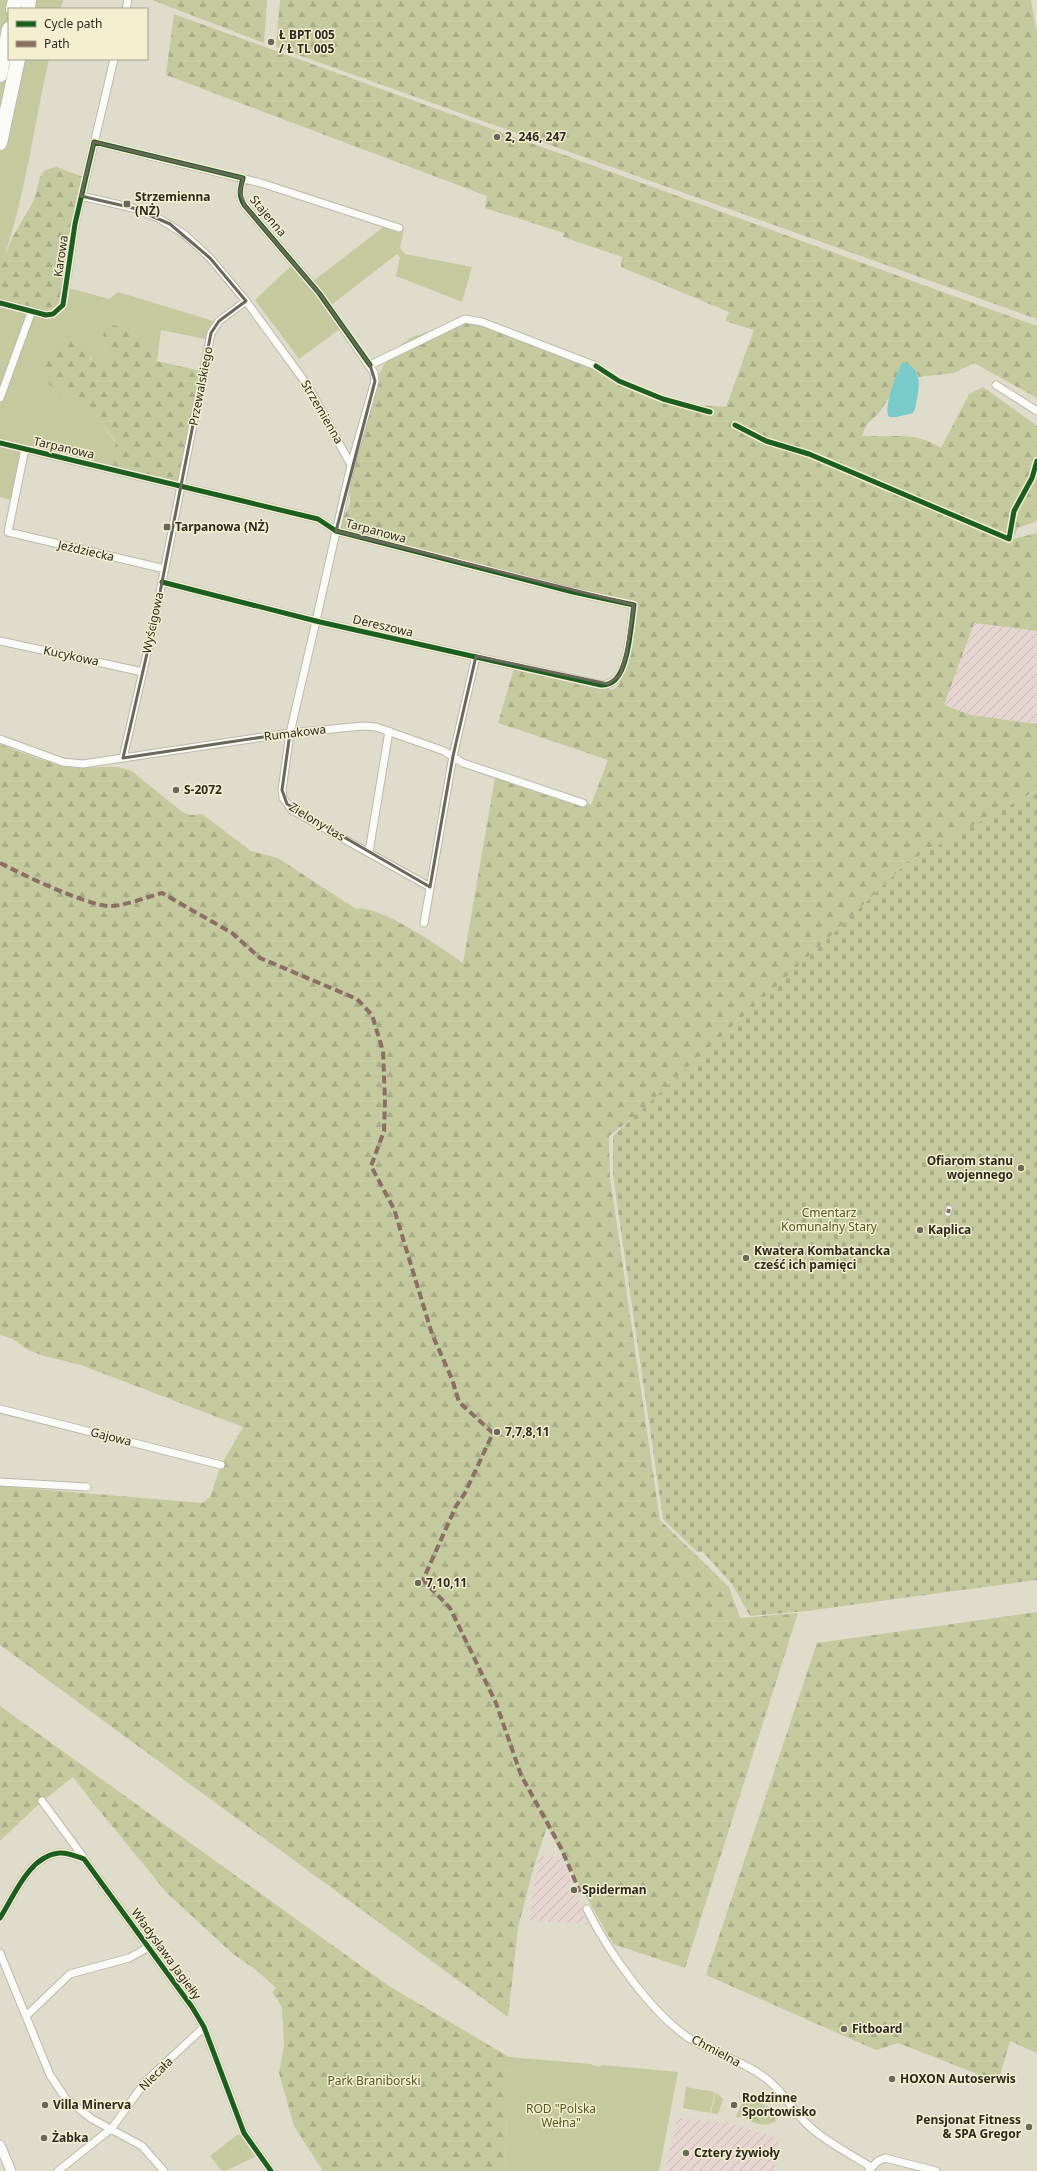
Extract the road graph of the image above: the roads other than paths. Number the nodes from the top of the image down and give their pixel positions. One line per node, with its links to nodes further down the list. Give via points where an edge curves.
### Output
1 (8, 34): 4 (highway)
2 (18, 60): 6 (highway)
3 (114, 60): 5 (street, Karowa)
4 (0, 75)
5 (94, 142): 7 (street, Stajenna); 8 (street, Karowa)
6 (0, 143)
7 (242, 178): 9 (street, Stajenna); 13 (street, Stajenna, via 240,192 245,206 319,293)
8 (81, 196): 10 (street, Strzemienna, via 133,208 170,224 210,258); 12 (street, Karowa, via 63,306 53,314)
9 (399, 228)
10 (246, 300): 20 (street, Strzemienna, via 312,391); 21 (street, Przewalskiego, via 219,320 211,333)
11 (0, 303): 12 (street, Karowa)
12 (31, 312): 16 (street)
13 (370, 365): 14 (street, via 464,319 482,322); 20 (street, Stajenna, via 374,381)
14 (596, 366)
15 (996, 385): 17 (street)
16 (0, 398)
17 (1037, 411)
18 (0, 442): 19 (street)
19 (24, 449): 21 (street, Tarpanowa); 23 (street, Jeździecka, via 8,532)
20 (351, 465): 22 (street)
21 (182, 487): 22 (street, Tarpanowa, via 318,519); 23 (street, Wyścigowa)
22 (336, 531): 25 (street); 29 (street, Tarpanowa, via 573,592 634,605 626,656 620,675 615,681)
23 (165, 569): 24 (street, Wyścigowa)
24 (162, 582): 25 (street, Dereszowa); 28 (street, Wyścigowa)
25 (316, 621): 27 (street, Dereszowa); 31 (street)
26 (0, 641): 28 (street, Kucykowa)
27 (476, 656): 29 (street, Dereszowa); 33 (street)
28 (143, 672): 34 (street, Wyścigowa)
29 (601, 685)
30 (389, 730): 31 (street, Rumakowa, via 363,726); 33 (street, Rumakowa); 36 (street)
31 (290, 733): 34 (street, Rumakowa); 36 (street, Zielony Las, via 283,798 292,810)
32 (0, 739): 34 (street, Rumakowa, via 63,762 83,764)
33 (453, 756): 35 (street, Rumakowa, via 463,763); 37 (street)
34 (123, 758)
35 (582, 803)
36 (369, 852): 37 (street, Zielony Las)
37 (430, 887): 38 (street)
38 (424, 923)
39 (0, 1409): 40 (street, Gajowa)
40 (221, 1465)
41 (0, 1482): 42 (street)
42 (87, 1487)
43 (42, 1801): 44 (street, Władysława Jagiełły)
44 (84, 1859): 46 (street, via 61,1853 42,1859 29,1873); 47 (street, Władysława Jagiełły)
45 (587, 1909): 53 (street, Chmielna, via 637,1986 673,2025 692,2040 767,2079 821,2137)
46 (0, 1918)
47 (149, 1947): 49 (street, Władysława Jagiełły, via 129,1958 70,1974); 50 (street, Władysława Jagiełły)
48 (0, 1954): 49 (street)
49 (26, 2016): 51 (street, via 50,2075 66,2099 92,2119)
50 (204, 2027): 51 (street, Niecała, via 145,2082); 57 (street, Władysława Jagiełły, via 244,2133)
51 (112, 2128): 55 (street, Niecała); 56 (street, via 142,2146)
52 (1, 2152): 54 (street)
53 (869, 2169): 58 (street, Chmielna, via 885,2158)
54 (11, 2171)
55 (58, 2171)
56 (164, 2171)
57 (271, 2171)
58 (936, 2171)

